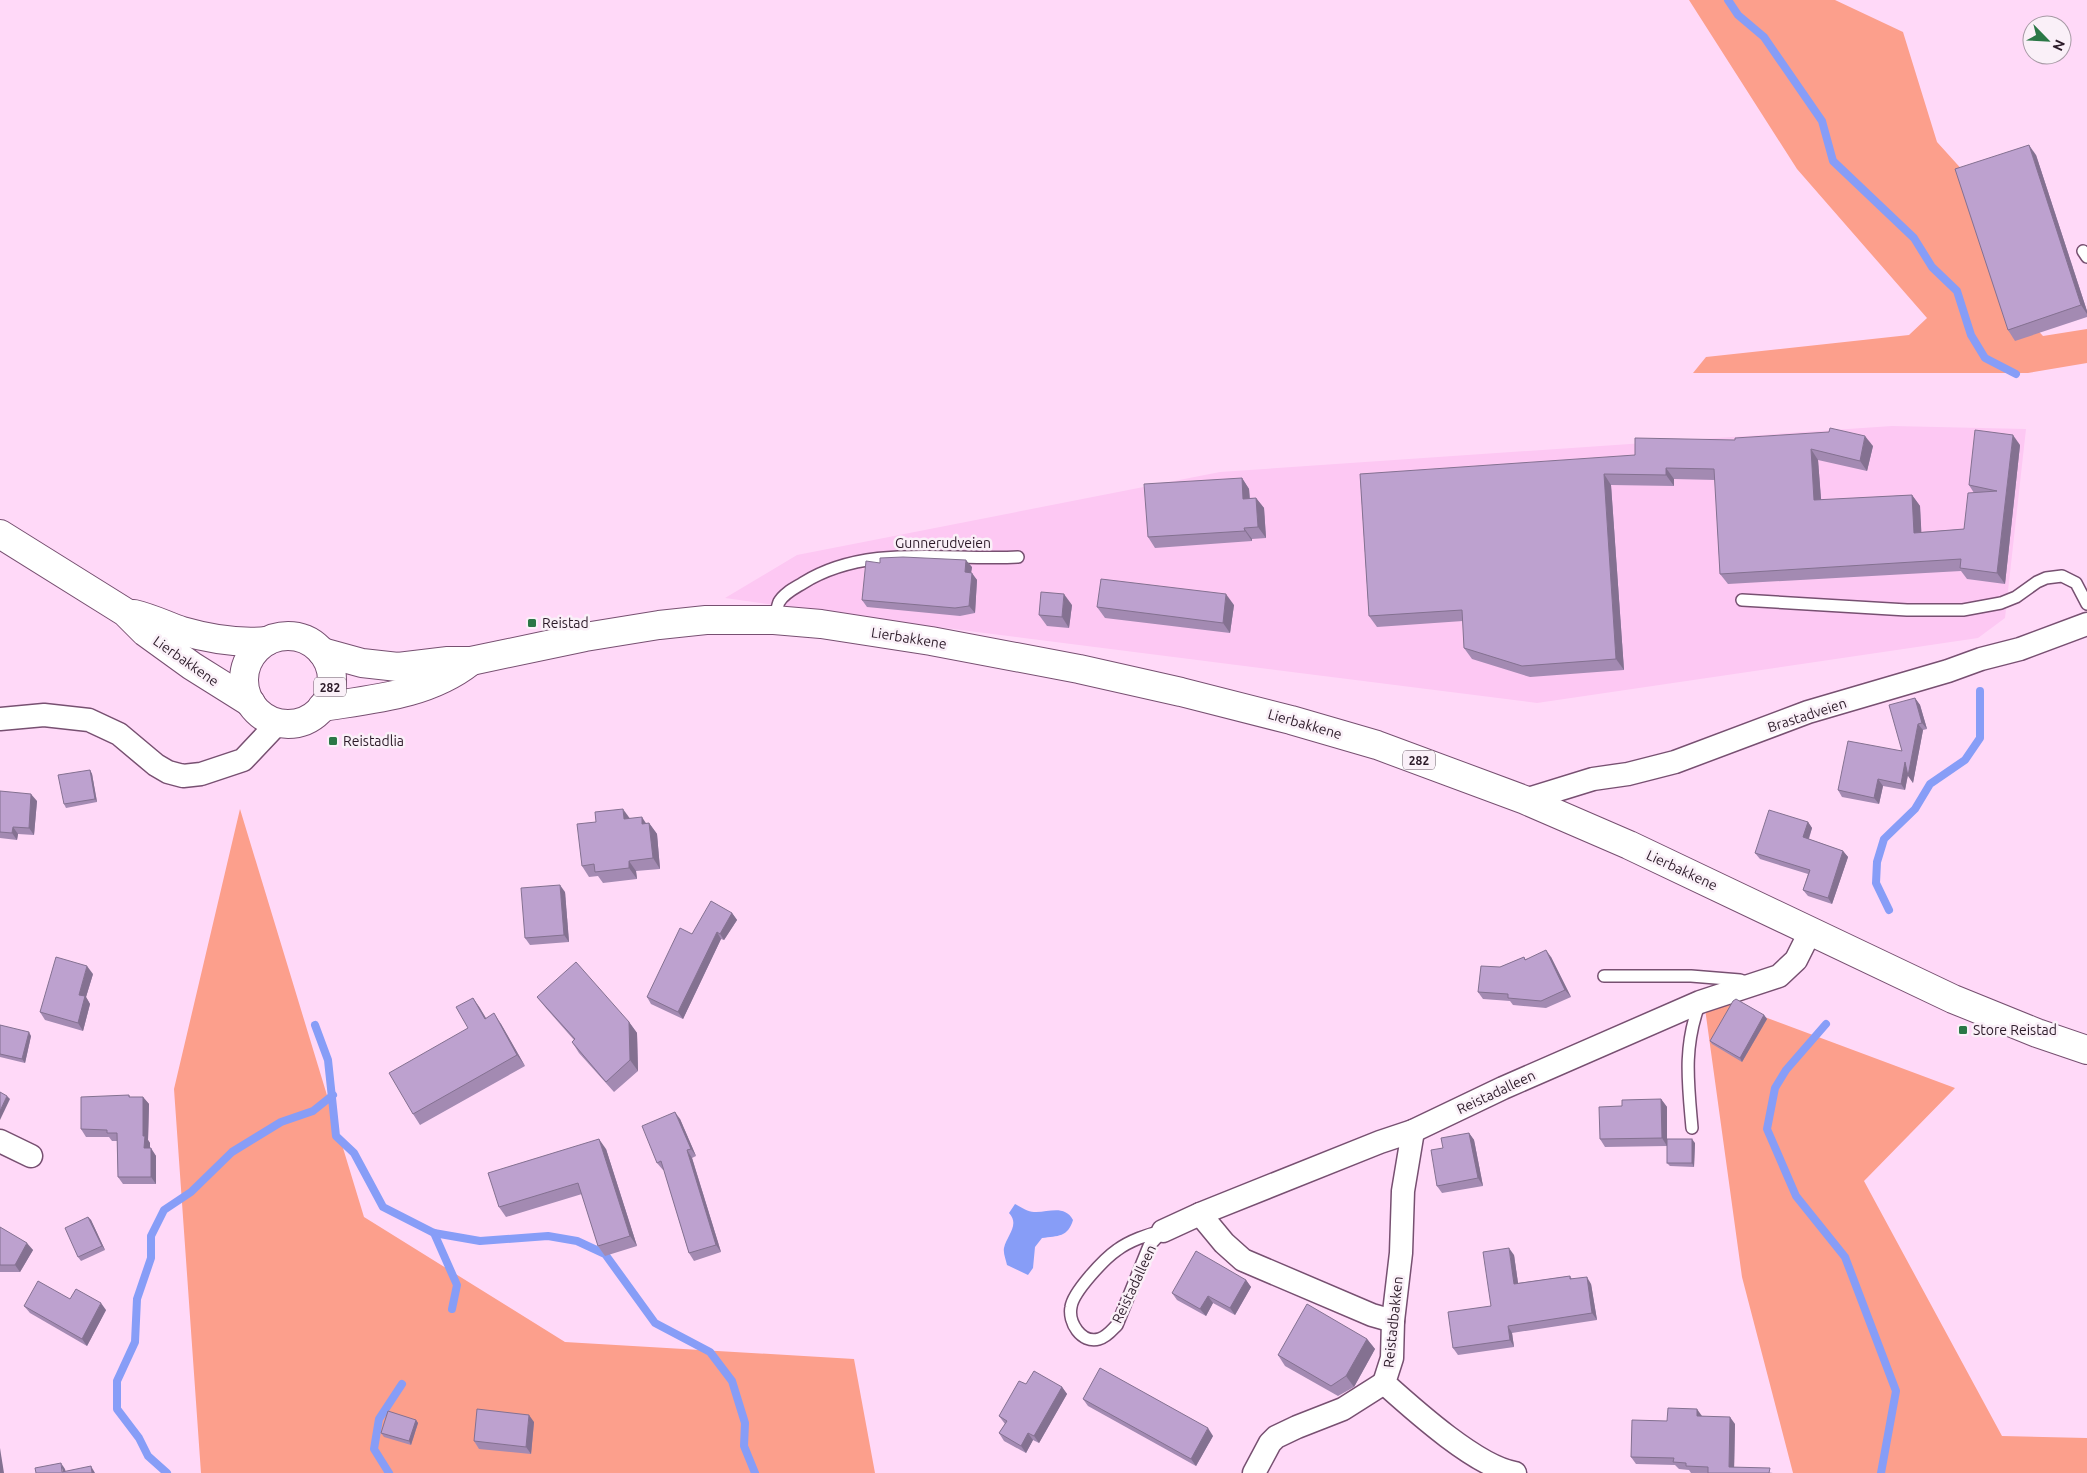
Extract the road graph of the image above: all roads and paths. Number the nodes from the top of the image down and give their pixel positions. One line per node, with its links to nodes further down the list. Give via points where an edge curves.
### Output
1 (0, 534): 5 (main road, Lierbakkene / 282)
2 (1018, 557): 6 (lane, Gunnerudveien, via 926,555 848,563 822,572 789,592 780,601)
3 (1742, 600): 4 (lane, via 1907,610 1963,610 2016,598 2037,582 2062,576 2076,583)
4 (2087, 604)
5 (125, 612): 8 (main road, Lierbakkene / 282, via 215,640); 11 (main road, Lierbakkene / 282, via 176,655)
6 (774, 620): 10 (main road, Lierbakkene / 282, via 706,620 659,625); 15 (main road, Lierbakkene / 282, via 931,641 1181,692 1377,745)
7 (2087, 624): 15 (street, Brastadveien, via 2020,649 1808,712 1676,762 1593,779)
8 (266, 642): 9 (main road, 282, via 277,637 294,636 309,641); 11 (main road, via 254,650 245,672 244,684)
9 (322, 652): 10 (main road, Lierbakkene / 282, via 362,663 398,667); 12 (main road, 282, via 332,677 330,693)
10 (471, 661): 12 (main road, Lierbakkene / 282, via 454,675 411,691)
11 (251, 704): 14 (main road, 282, via 263,716)
12 (322, 707): 14 (main road, 282, via 305,720)
13 (0, 719): 14 (street, via 44,715 89,720 119,734 156,765 183,776 243,760)
14 (278, 723)
15 (1525, 800): 16 (main road, Lierbakkene / 282, via 1637,848)
16 (1810, 932): 18 (street, Reistadalleen, via 1796,960 1779,976); 20 (main road, Lierbakkene / 282, via 1953,999)
17 (1604, 976): 18 (lane, via 1691,976 1740,980)
18 (1752, 985): 19 (street, Reistadalleen)
19 (1700, 1002): 21 (lane, via 1692,1025 1687,1060); 22 (street, Reistadalleen)
20 (2087, 1050)
21 (1692, 1128)
22 (1413, 1131): 25 (street, Reistadalleen); 27 (street, Reistadbakken, via 1403,1191 1401,1253)
23 (0, 1141): 24 (street)
24 (31, 1156)
25 (1200, 1214): 26 (street, Reistadalleen); 27 (street, via 1243,1260)
26 (1163, 1231): 26 (lane, Reistadalleen, via 1117,1250 1076,1295 1071,1306 1071,1318 1076,1330 1085,1338 1098,1340 1113,1330 1149,1246)
27 (1393, 1321): 28 (street, Reistadbakken, via 1392,1358)
28 (1384, 1383): 29 (street, via 1343,1410 1276,1437); 30 (street, Reistadbakken, via 1460,1444 1496,1467)
29 (1254, 1473)
30 (1515, 1473)

